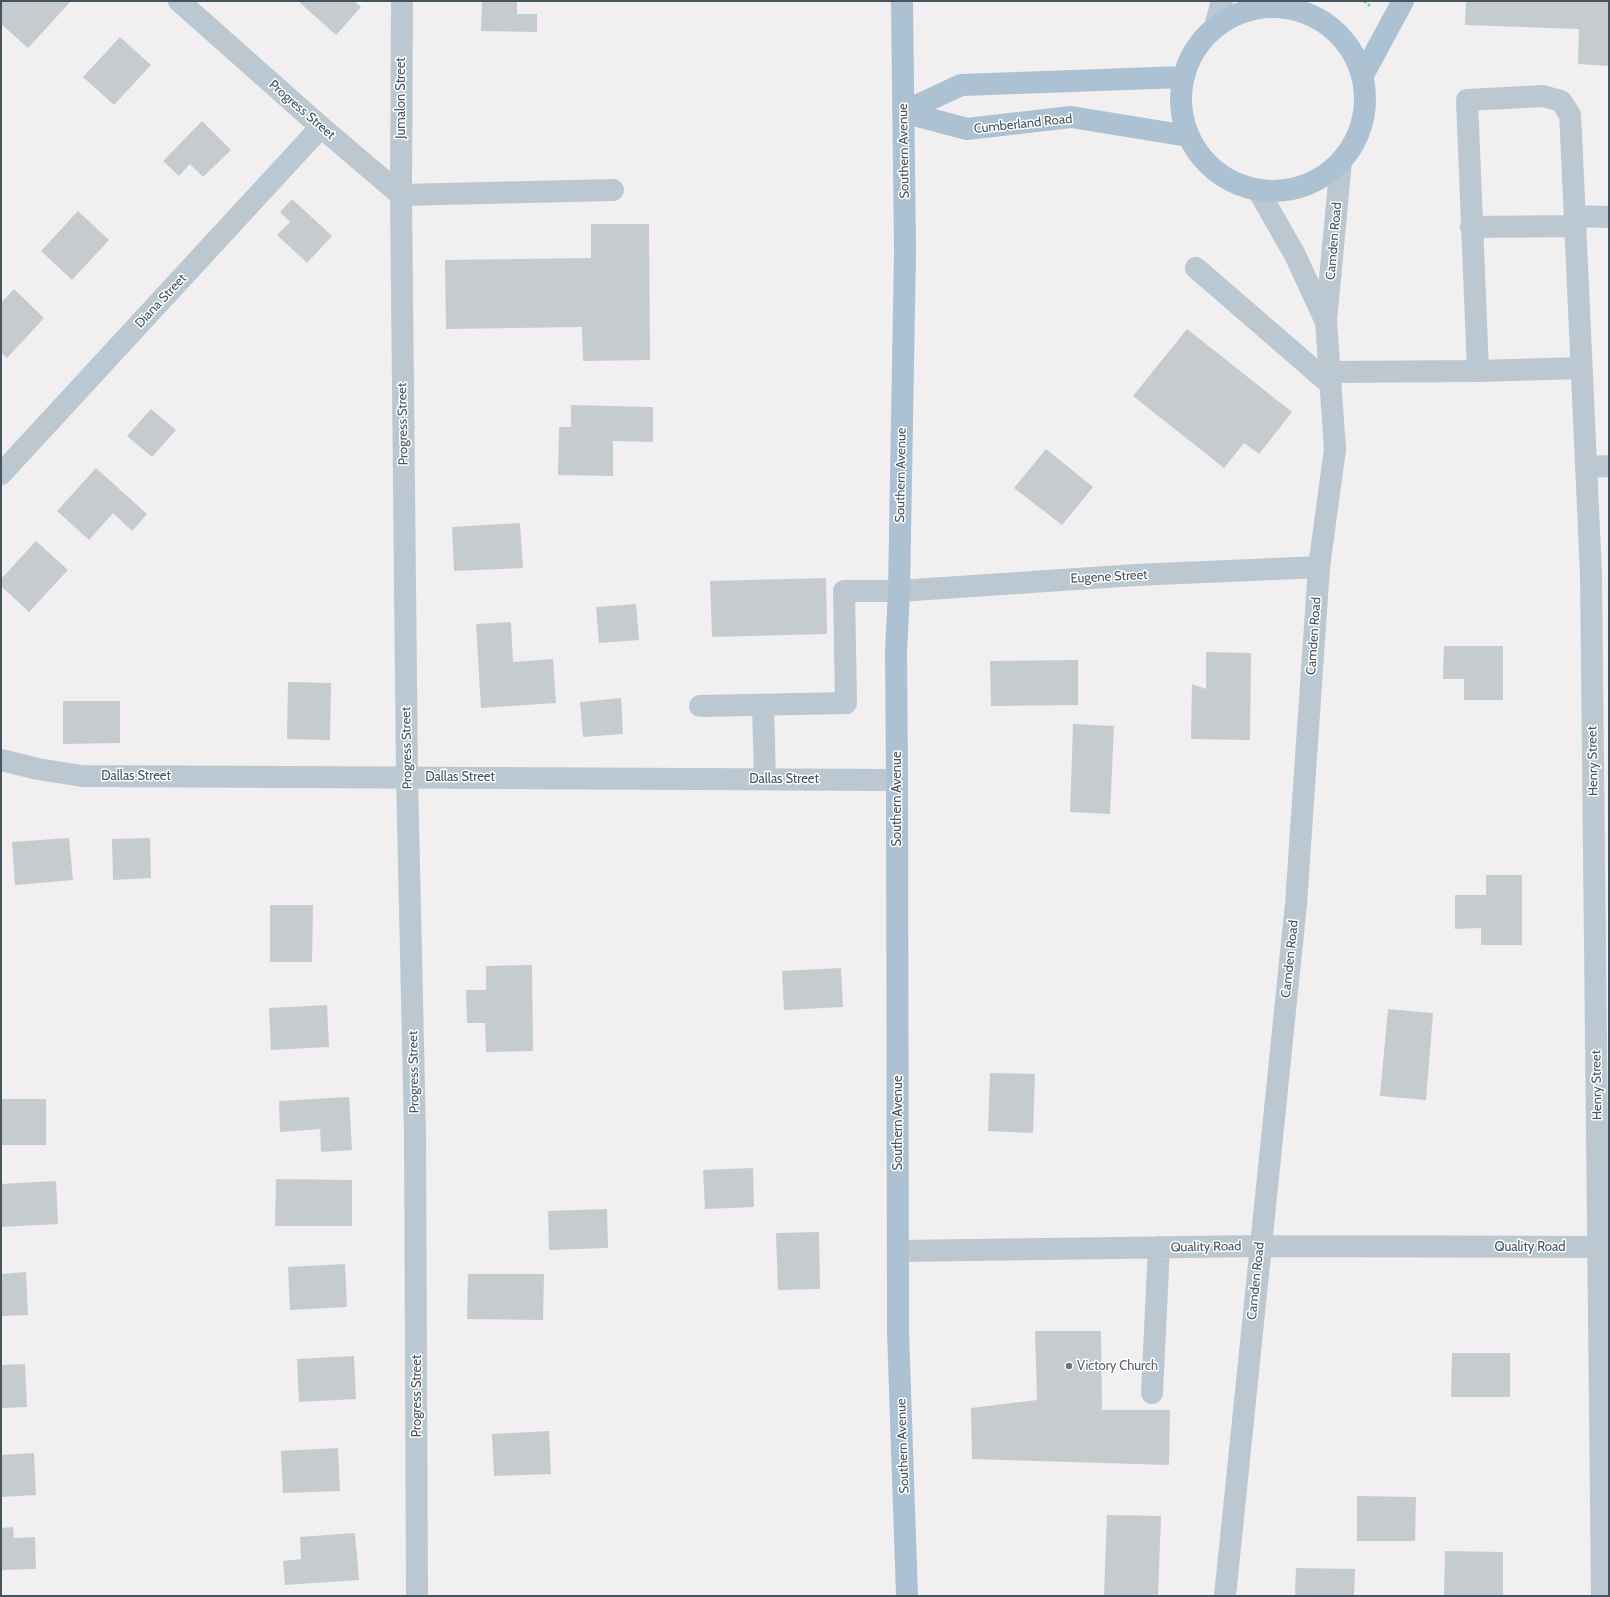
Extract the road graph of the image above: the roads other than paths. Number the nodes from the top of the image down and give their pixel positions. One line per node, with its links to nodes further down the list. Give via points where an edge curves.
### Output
1 (179, 1): 11 (street, Progress Street)
2 (402, 1): 16 (street, Jumalon Street)
3 (902, 1): 10 (main road, Southern Avenue)
4 (1222, 1): 7 (street)
5 (1403, 1): 8 (main road)
6 (1296, 5): 7 (main road, via 1242,11); 8 (main road, via 1330,25 1351,48)
7 (1215, 26): 9 (main road, via 1195,49)
8 (1363, 75): 13 (main road, via 1366,106 1358,136)
9 (1183, 77): 10 (main road, via 961,85); 12 (main road, via 1181,107)
10 (904, 112): 12 (main road, Cumberland Road, via 967,129 1071,117); 29 (main road, Southern Avenue, via 905,251)
11 (321, 127): 16 (street, Progress Street); 27 (street, Diana Street)
12 (1188, 136): 15 (main road, via 1205,162 1229,180)
13 (1341, 161): 15 (main road, via 1317,180 1288,190); 21 (street, Camden Road)
14 (613, 190): 16 (street)
15 (1258, 190): 21 (street, Camden Road, via 1295,255)
16 (401, 195): 33 (street, Progress Street)
17 (1609, 217): 18 (street)
18 (1575, 221): 19 (street); 19 (street, Henry Street, via 1570,115 1561,101 1543,96 1467,100); 22 (street, Henry Street)
19 (1471, 227): 23 (street)
20 (1196, 268): 24 (street)
21 (1326, 321): 24 (street, Camden Road)
22 (1582, 368): 23 (street); 25 (street, Henry Street)
23 (1478, 371): 24 (street)
24 (1330, 378): 28 (street, Camden Road, via 1335,449)
25 (1586, 466): 26 (street); 37 (street, Henry Street, via 1591,574)
26 (1609, 466)
27 (1, 474)
28 (1319, 567): 29 (street, Eugene Street, via 1136,575); 36 (street, Camden Road, via 1296,904)
29 (899, 591): 30 (street, Eugene Street, via 844,591 846,703); 35 (main road, Southern Avenue, via 896,650)
30 (763, 705): 31 (street); 34 (street)
31 (700, 706)
32 (1, 761): 33 (street, Dallas Street, via 82,776)
33 (407, 776): 34 (street, Dallas Street); 41 (street, Progress Street, via 415,1125)
34 (765, 779): 35 (street, Dallas Street)
35 (897, 780): 39 (main road, Southern Avenue)
36 (1260, 1246): 37 (street, Quality Road); 38 (street, Quality Road); 43 (street, Camden Road)
37 (1604, 1247): 44 (street, Henry Street, via 1600,1469)
38 (1159, 1248): 39 (street, Quality Road); 40 (street)
39 (898, 1251): 42 (main road, Southern Avenue, via 898,1331)
40 (1152, 1393)
41 (417, 1596)
42 (907, 1596)
43 (1225, 1596)
44 (1602, 1596)

